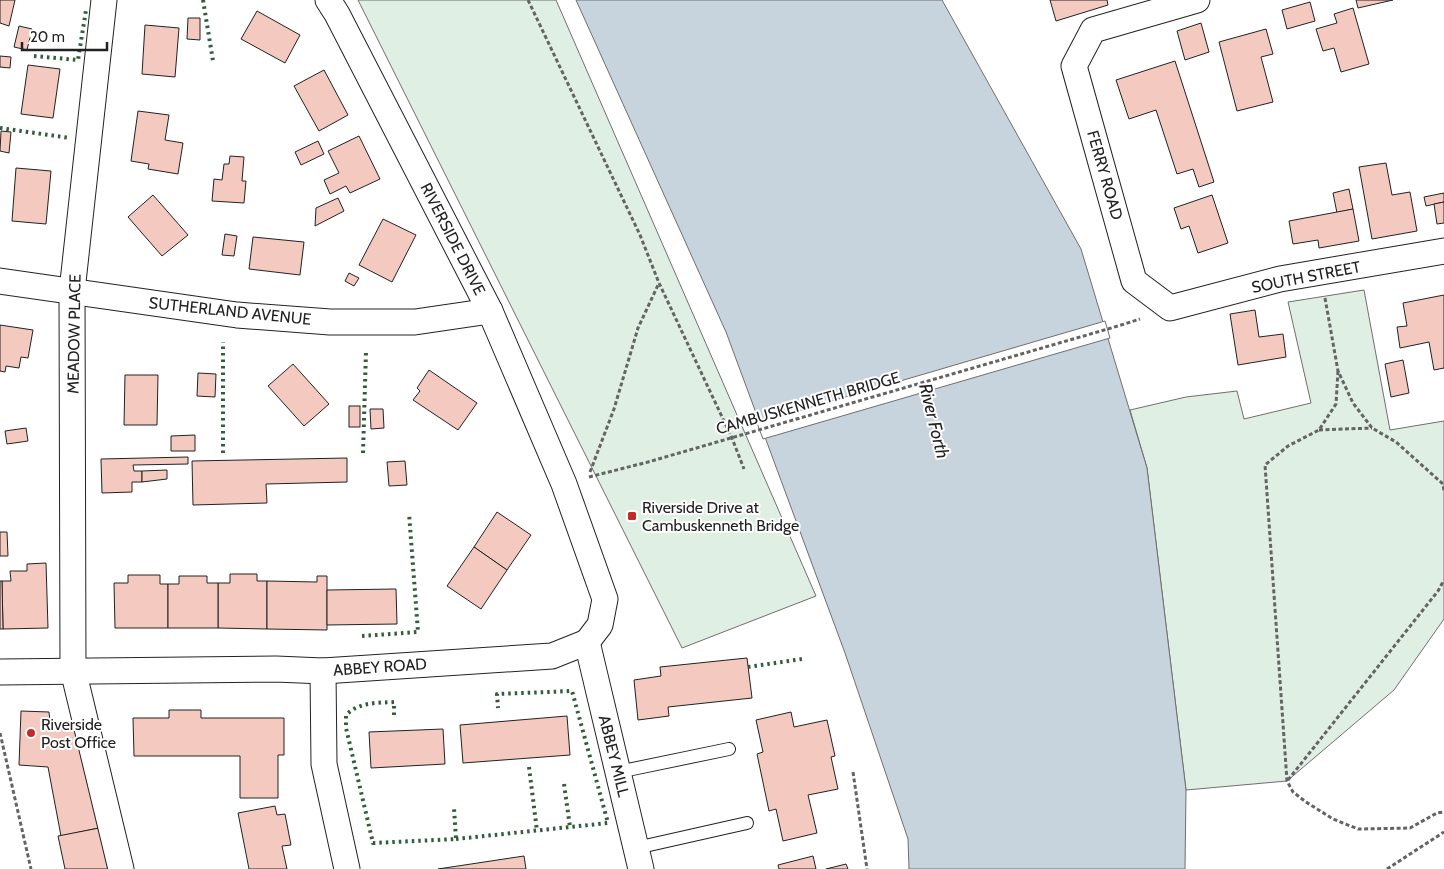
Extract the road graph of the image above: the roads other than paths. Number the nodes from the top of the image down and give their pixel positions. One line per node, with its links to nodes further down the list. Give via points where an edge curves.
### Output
1 (104, 0): 6 (street, MEADOW PLACE)
2 (328, 0): 8 (street, RIVERSIDE DRIVE)
3 (1197, 0): 7 (street, FERRY ROAD, via 1093,30 1074,66 1134,281)
4 (1444, 251): 7 (street, SOUTH STREET, via 1280,279)
5 (0, 282): 6 (street, SUTHERLAND AVENUE)
6 (72, 290): 8 (street, SUTHERLAND AVENUE, via 237,315 330,322 415,322); 10 (street, MEADOW PLACE)
7 (1170, 308)
8 (490, 311): 9 (street, RIVERSIDE DRIVE, via 564,484 605,599 600,625)
9 (587, 642): 11 (street, ABBEY ROAD, via 552,656); 14 (street, ABBEY MILL)
10 (73, 670): 11 (street, ABBEY ROAD); 12 (street, ABBEY ROAD); 17 (street, MEADOW PLACE)
11 (323, 671): 18 (street, via 324,764)
12 (0, 672)
13 (729, 749): 14 (lane)
14 (618, 772): 16 (street, ABBEY MILL)
15 (747, 823): 16 (lane)
16 (639, 859)
17 (121, 869)
18 (347, 869)

